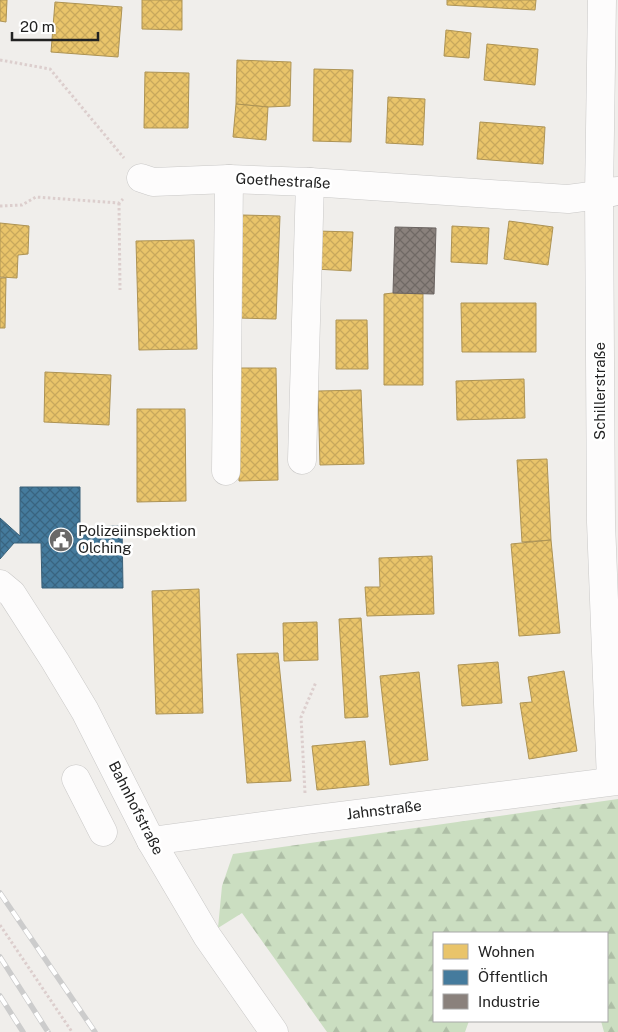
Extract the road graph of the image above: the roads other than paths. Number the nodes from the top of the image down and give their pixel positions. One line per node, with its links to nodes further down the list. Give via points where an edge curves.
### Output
1 (602, 0): 5 (street, Schillerstraße)
2 (141, 178): 3 (street, Goethestraße, via 153,182)
3 (230, 179): 4 (street, Goethestraße); 7 (street)
4 (310, 182): 5 (street, Goethestraße, via 568,199); 6 (street)
5 (609, 193): 10 (street, Schillerstraße, via 601,522)
6 (302, 460)
7 (226, 471)
8 (0, 584): 12 (street, Bahnhofstraße, via 12,594 85,711)
9 (76, 779): 11 (street)
10 (614, 781): 12 (street, Jahnstraße)
11 (103, 832)
12 (151, 842): 13 (street, Bahnhofstraße, via 207,936)
13 (274, 1032)

